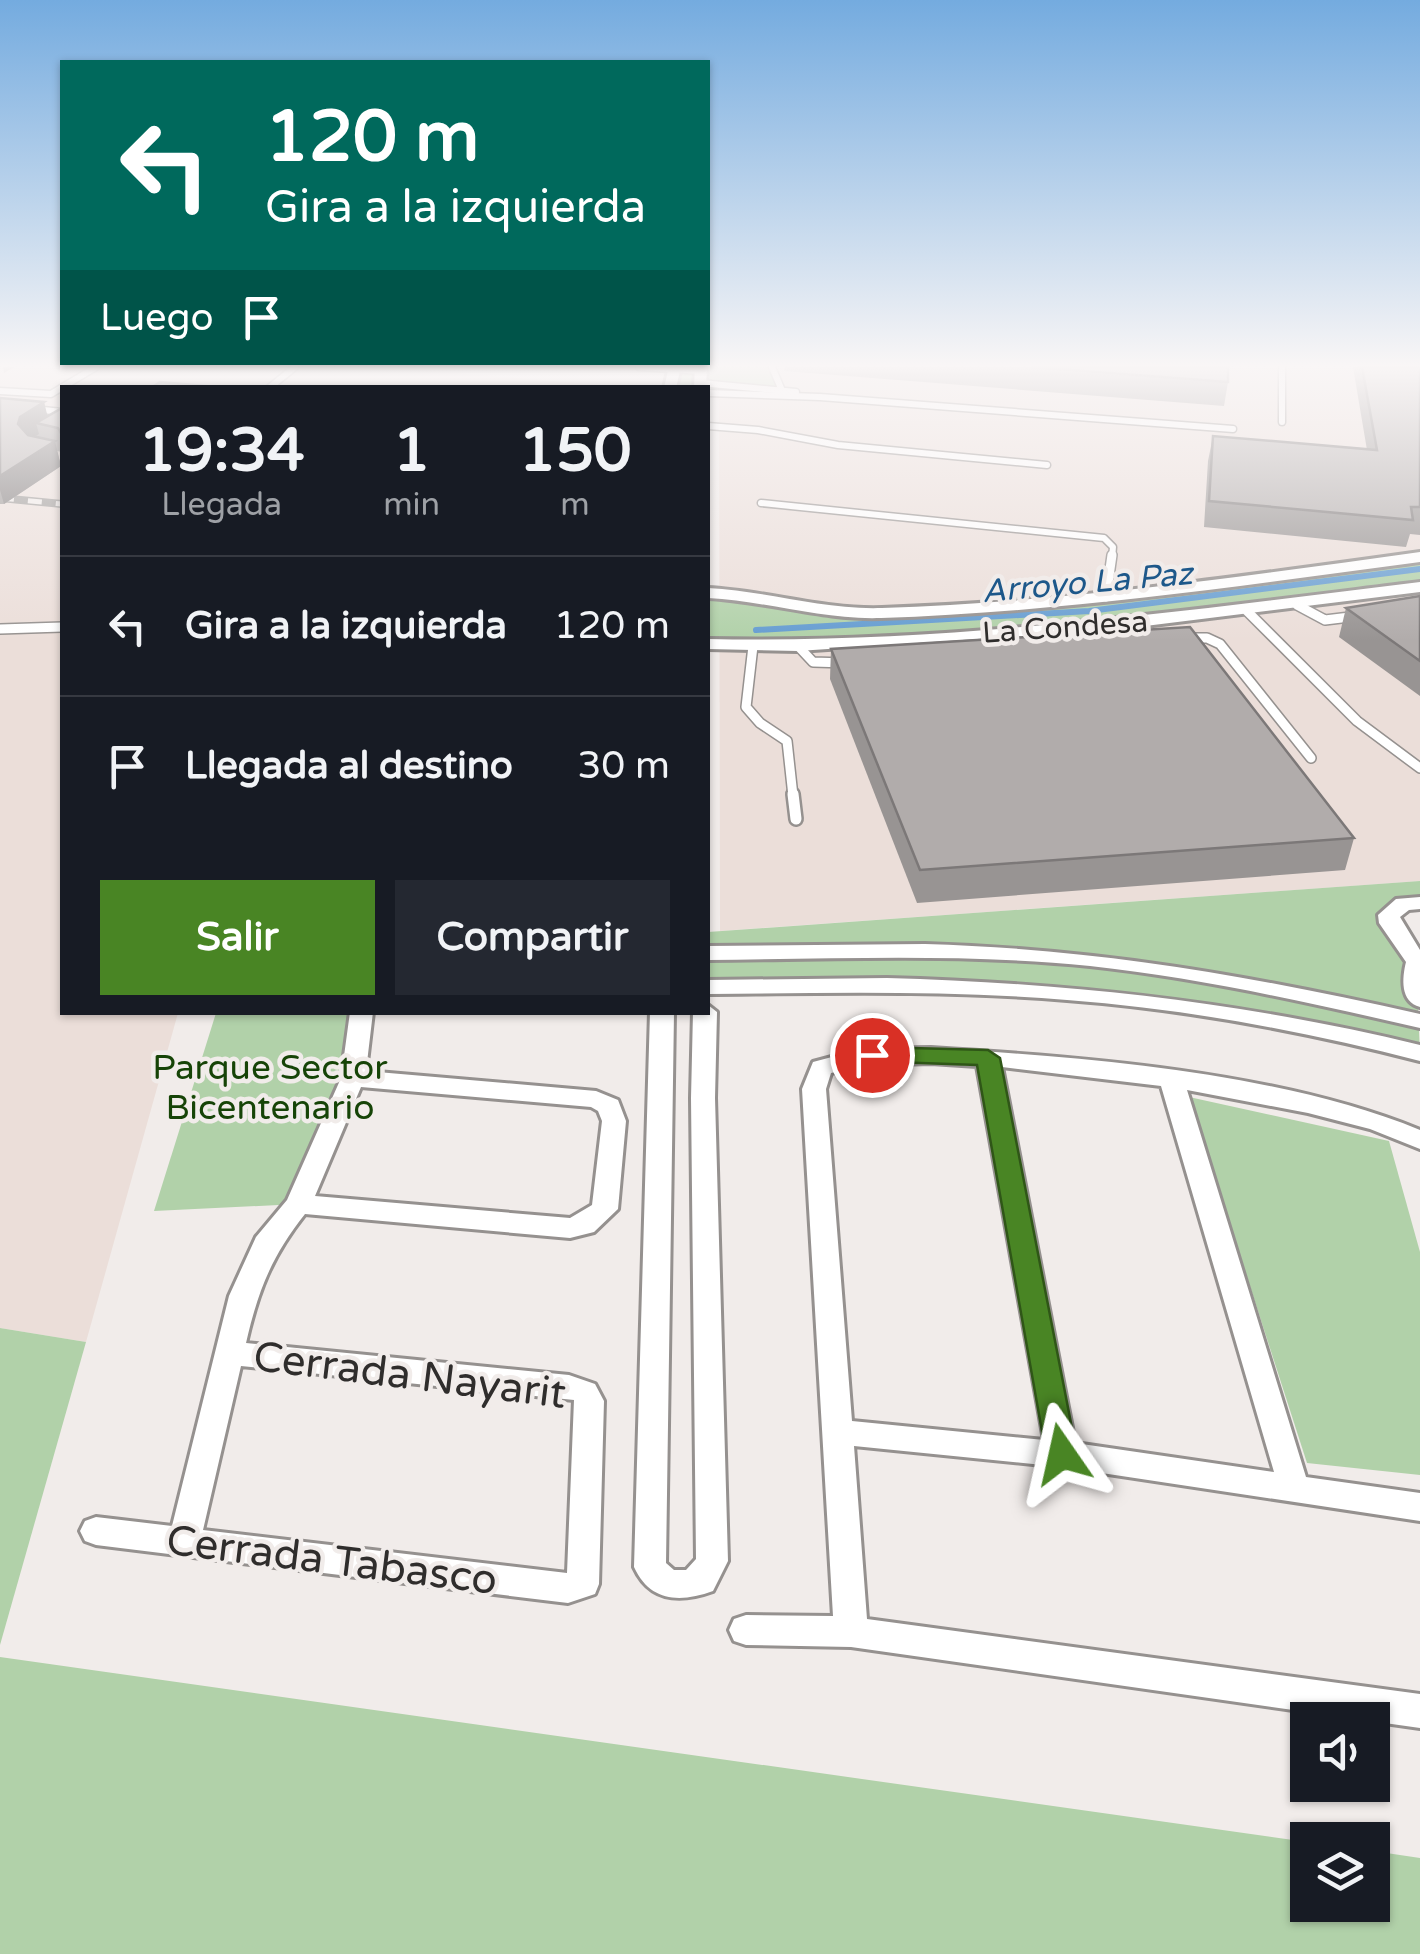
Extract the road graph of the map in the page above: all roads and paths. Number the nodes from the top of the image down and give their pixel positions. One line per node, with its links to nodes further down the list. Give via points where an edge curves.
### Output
1 (983, 458): 2 (lane)
2 (1047, 464)
3 (761, 503): 7 (lane, via 1104,538 1113,547)
4 (1419, 558): 7 (street, La Condesa)
5 (1420, 587): 8 (street, La Condesa)
6 (710, 593): 7 (street, La Condesa, via 852,613)
7 (1106, 596)
8 (1297, 605): 9 (street, La Condesa); 10 (lane, via 1325,620)
9 (1248, 611): 16 (street, La Condesa); 19 (lane, via 1357,721)
10 (1366, 614)
11 (60, 627): 12 (lane)
12 (0, 630)
13 (1177, 639): 18 (lane, via 1220,644)
14 (710, 644): 15 (street, La Condesa)
15 (752, 646): 16 (street, La Condesa); 20 (lane, via 746,707 788,741)
16 (798, 646): 17 (lane, via 820,664)
17 (867, 662)
18 (1311, 758)
19 (1420, 768)
20 (796, 819)
21 (1420, 903): 23 (street, via 1389,915)
22 (710, 953): 29 (street, via 1027,954 1250,983)
23 (1418, 965): 25 (street, via 1412,982)
24 (710, 986): 30 (street, via 956,983 1088,992 1228,1012)
25 (1420, 1000)
26 (362, 1015): 32 (street)
27 (662, 1015): 28 (street, via 650,1568 670,1585 687,1586 701,1581 712,1561)
28 (706, 1015)
29 (1420, 1021)
30 (1420, 1053)
31 (988, 1058): 33 (street); 37 (street, via 860,1056 821,1068 814,1089); 38 (street)
32 (354, 1078): 35 (street); 35 (street, via 596,1099 609,1106 614,1121 605,1209 570,1228)
33 (1171, 1079): 34 (street, via 1383,1121); 39 (street)
34 (1420, 1140)
35 (298, 1204): 36 (street, via 253,1270)
36 (226, 1352): 42 (street); 43 (street, Cerrada Nayarit, via 585,1392 586,1579)
37 (837, 1432): 38 (street); 45 (street)
38 (1062, 1454): 39 (street)
39 (1294, 1487): 40 (street)
40 (1420, 1507)
41 (96, 1530): 42 (street, Cerrada Tabasco)
42 (184, 1542): 43 (street, Cerrada Tabasco)
43 (568, 1588)
44 (746, 1630): 45 (street)
45 (852, 1632): 46 (street)
46 (1420, 1711)

